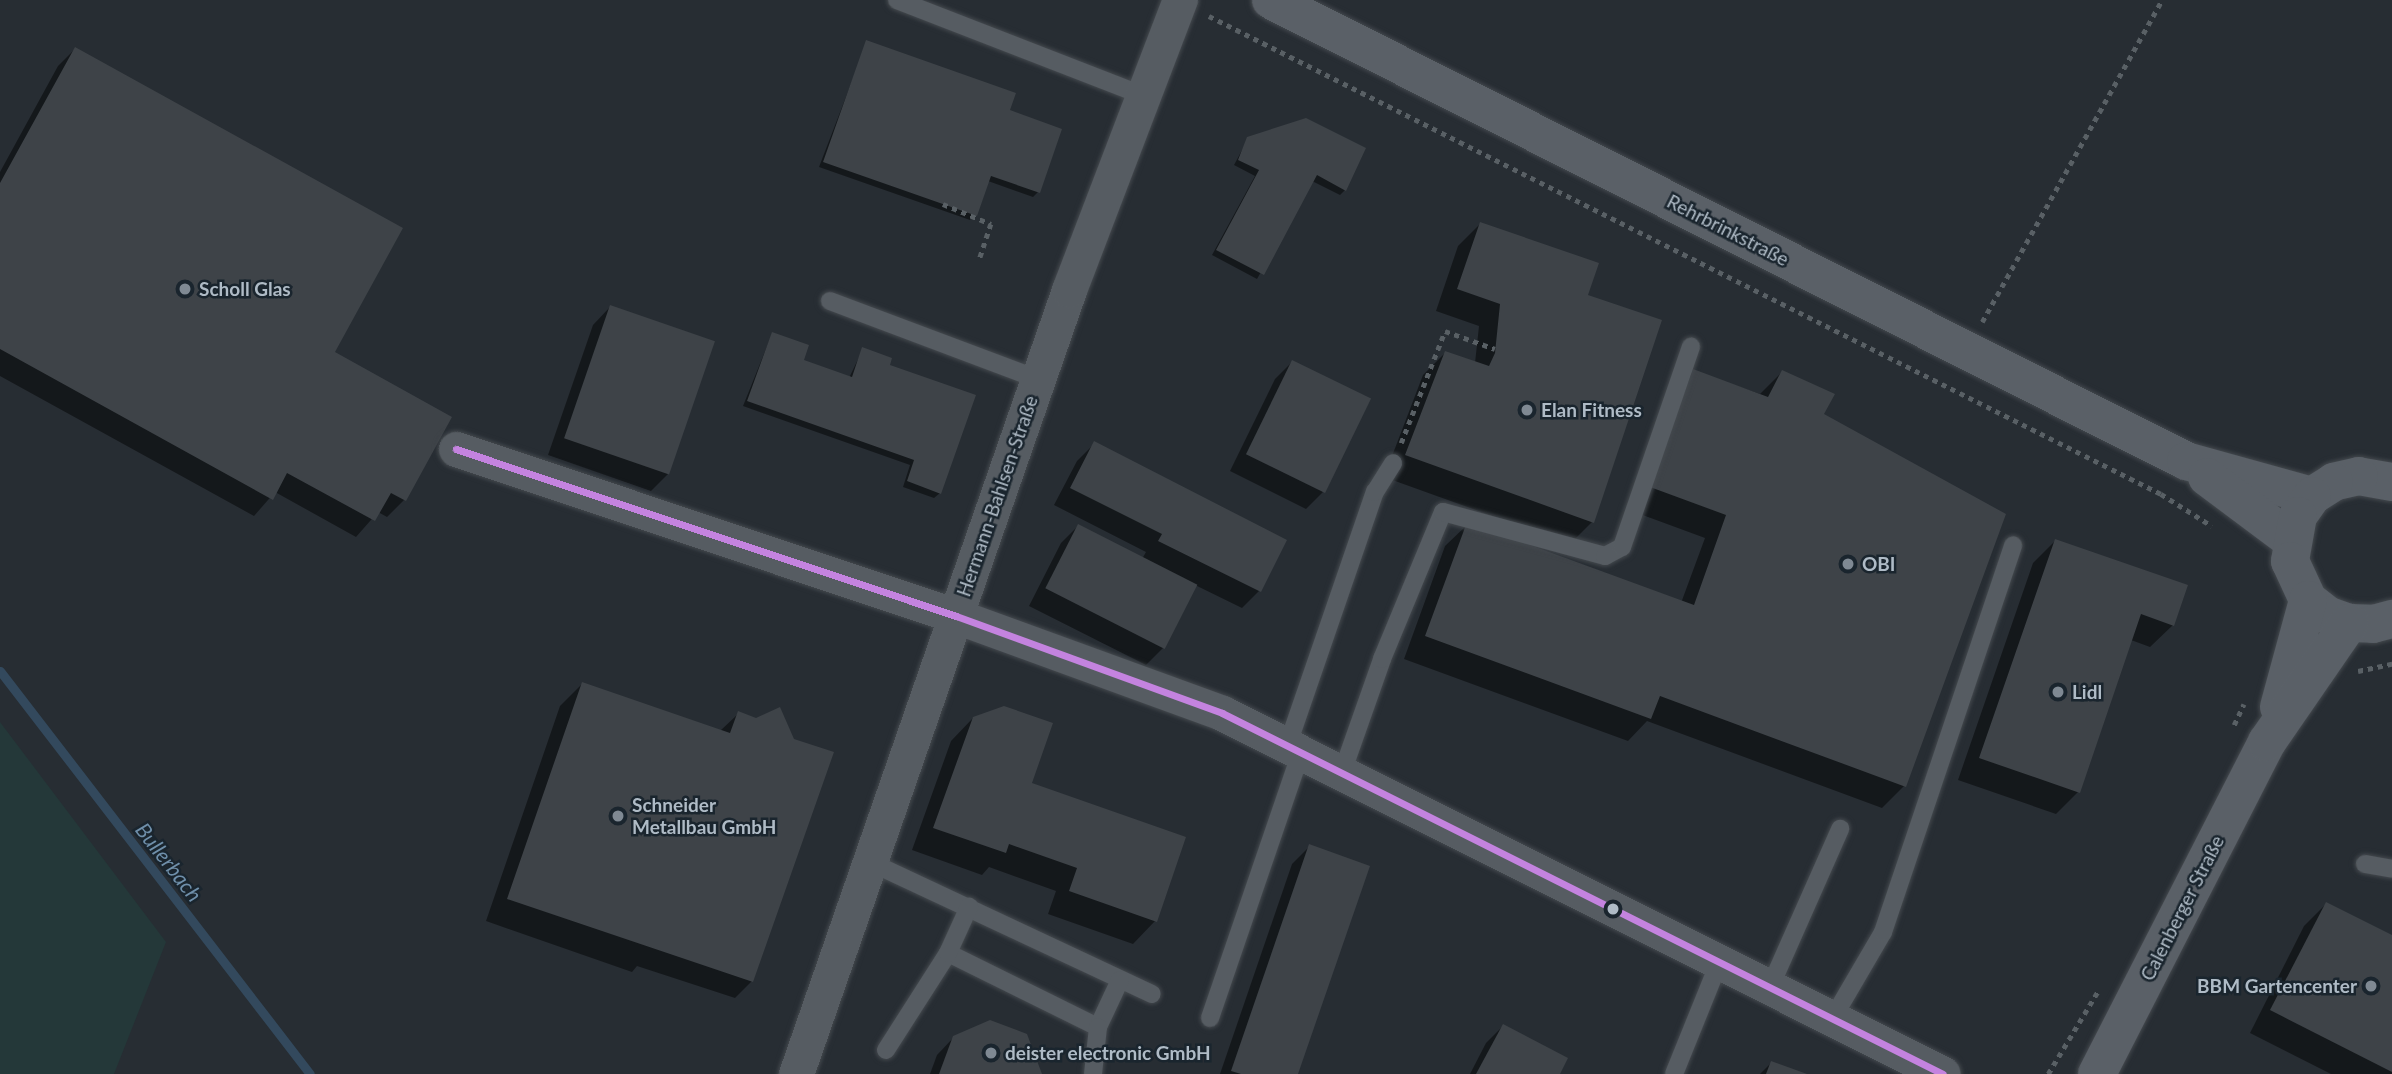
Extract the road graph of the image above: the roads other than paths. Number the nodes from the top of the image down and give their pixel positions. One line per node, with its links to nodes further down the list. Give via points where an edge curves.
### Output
1 (897, 0): 4 (lane)
2 (1271, 0): 9 (main road, Rehrbrinkstraße)
3 (1179, 1): 4 (street, Hermann-Bahlsen-Straße)
4 (1142, 95): 7 (street, Hermann-Bahlsen-Straße)
5 (830, 300): 7 (lane)
6 (1691, 347): 21 (lane, via 1622,547 1605,556 1443,512 1382,659)
7 (1038, 379): 16 (street, Hermann-Bahlsen-Straße)
8 (456, 449): 16 (street)
9 (2186, 461): 12 (main road, Rehrbrinkstraße); 13 (main road, Rehrbrinkstraße)
10 (1393, 463): 20 (lane, via 1376,492)
11 (2392, 482): 12 (main road, via 2359,476 2334,482)
12 (2312, 496): 13 (main road)
13 (2290, 539): 15 (main road, via 2290,561)
14 (2012, 545): 32 (lane, via 1883,932)
15 (2308, 600): 18 (main road, via 2327,615); 19 (main road, Calenberger Straße, via 2299,645)
16 (956, 617): 20 (street, via 1222,713); 23 (street, Hermann-Bahlsen-Straße)
17 (2392, 619): 18 (main road)
18 (2349, 623): 19 (main road, Calenberger Straße)
19 (2267, 742): 41 (main road, Calenberger Straße)
20 (1295, 747): 21 (street); 33 (lane)
21 (1343, 770): 28 (street)
22 (1840, 829): 30 (lane)
23 (870, 862): 26 (lane); 37 (street, Hermann-Bahlsen-Straße)
24 (2365, 864): 25 (lane)
25 (2392, 869)
26 (969, 907): 27 (lane); 29 (lane)
27 (948, 953): 34 (lane); 35 (lane)
28 (1720, 960): 30 (street); 39 (lane)
29 (1120, 980): 31 (lane); 34 (lane)
30 (1771, 985): 32 (street)
31 (1152, 994)
32 (1834, 1016): 40 (street)
33 (1210, 1018)
34 (1098, 1027): 36 (lane)
35 (886, 1050)
36 (1094, 1066): 38 (lane)
37 (796, 1074)
38 (1078, 1074)
39 (1674, 1074)
40 (1943, 1074)
41 (2097, 1074)

